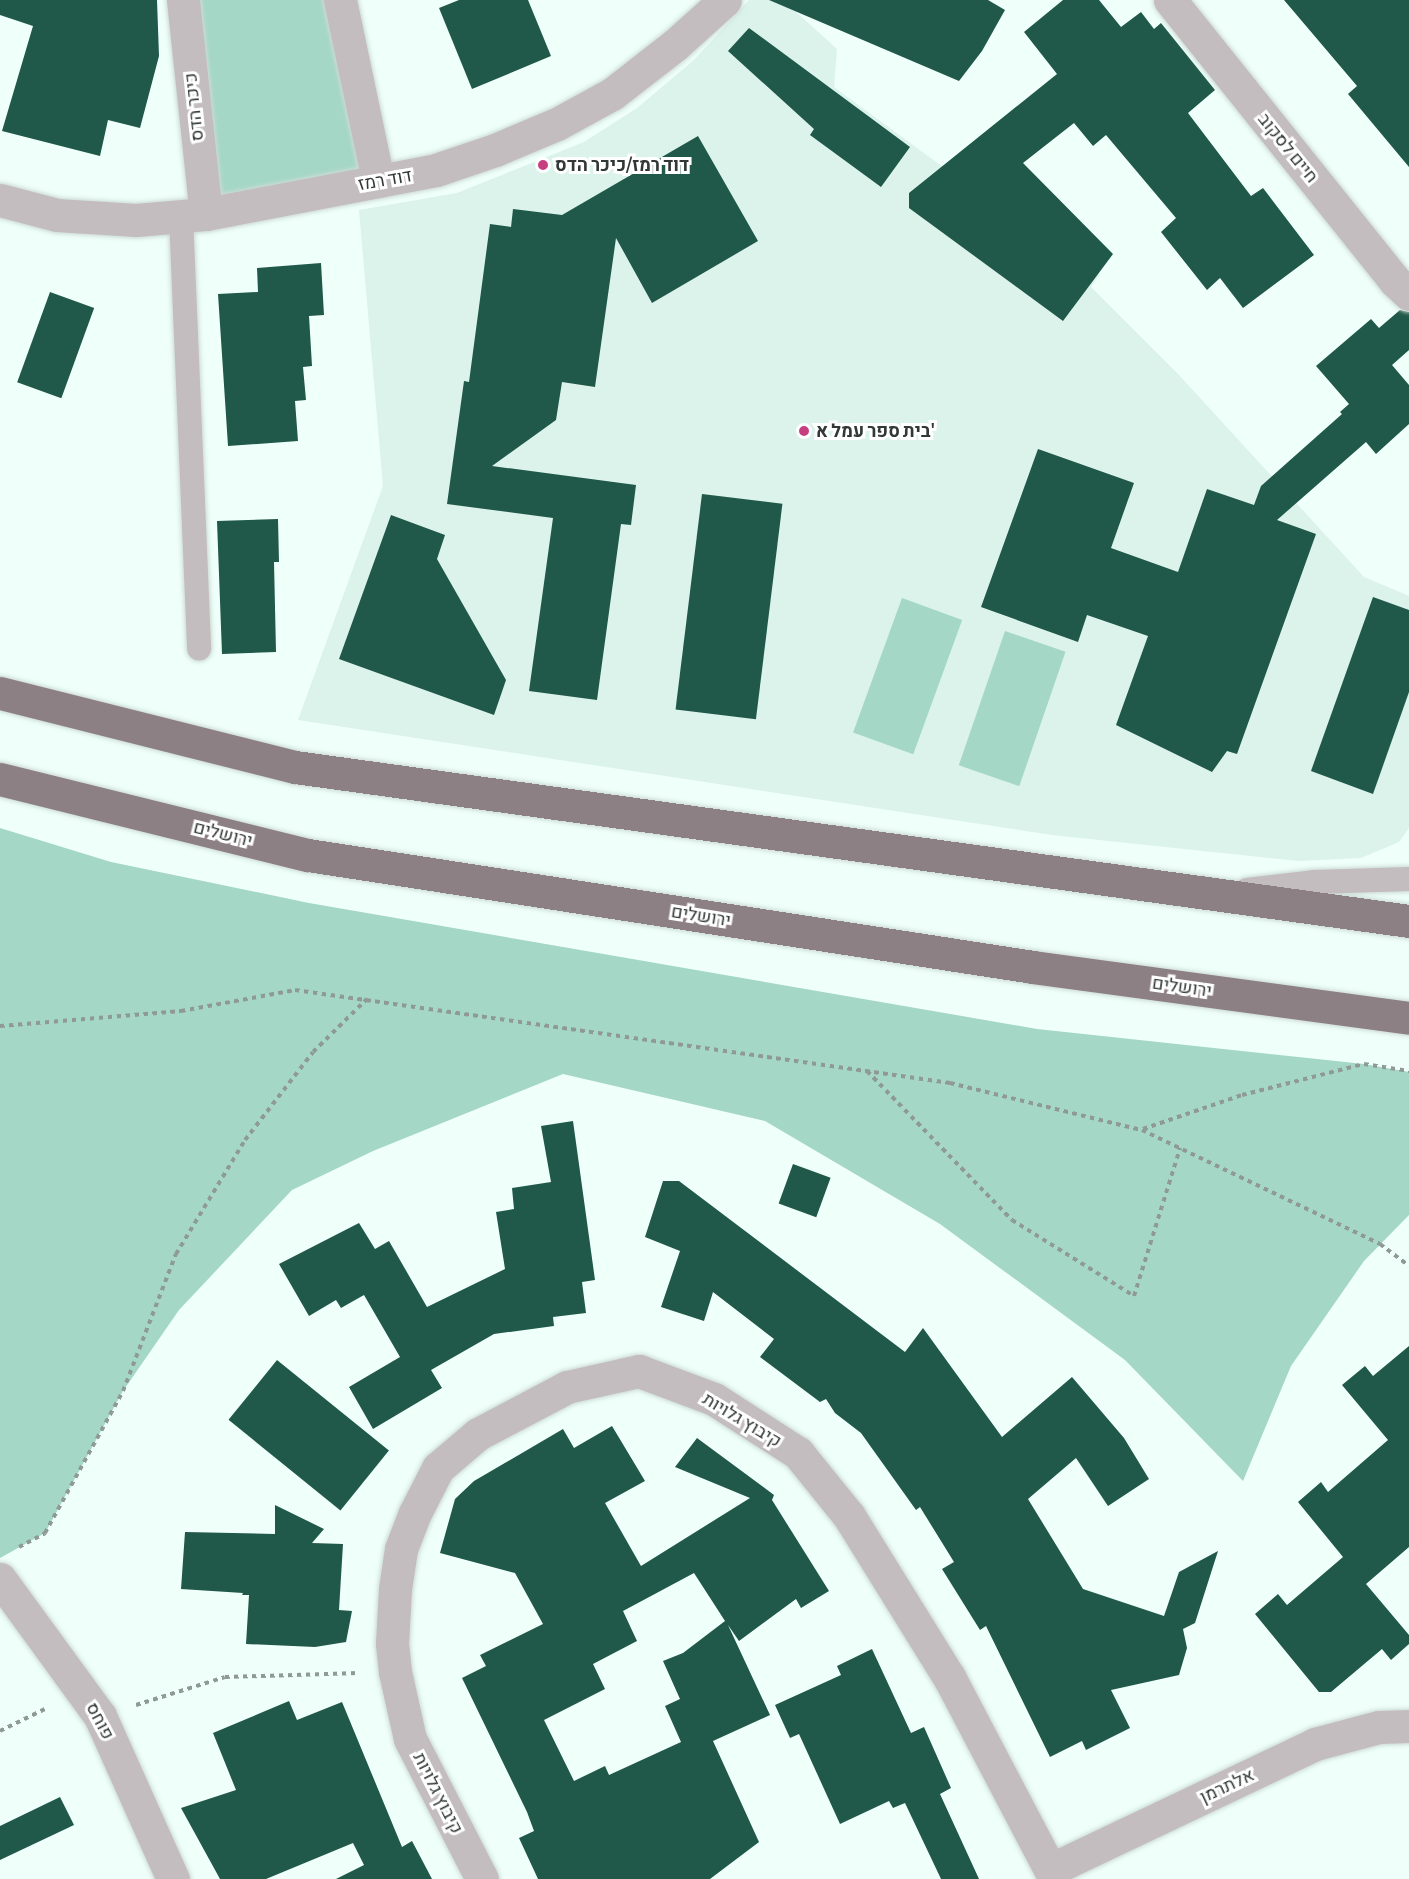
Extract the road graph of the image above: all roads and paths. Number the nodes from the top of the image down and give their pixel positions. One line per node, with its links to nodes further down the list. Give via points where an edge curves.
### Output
1 (183, 0): 7 (street, כיכר הדס)
2 (340, 0): 5 (street)
3 (725, 0): 5 (street, דוד רמז, via 612,94 557,124 436,170)
4 (1170, 0): 8 (street, חיים לסקוב)
5 (378, 181): 7 (street, דוד רמז)
6 (0, 200): 7 (street, דוד רמז, via 57,215 136,220)
7 (194, 215): 9 (lane)
8 (1409, 294)
9 (199, 649)
10 (0, 693): 13 (highway, via 295,767)
11 (0, 779): 16 (highway, ירושלים, via 308,855 1034,967)
12 (1409, 879): 13 (lane, via 1314,882)
13 (1214, 894): 14 (highway)
14 (1409, 921)
15 (367, 999): 17 (path, via 295,990 181,1011); 18 (path); 23 (path, via 313,1052 245,1140 176,1254 123,1391 45,1533)
16 (1409, 1018)
17 (0, 1026)
18 (867, 1071): 20 (path, via 950,1083); 21 (path, via 1012,1220 1134,1296)
19 (1409, 1071): 20 (path, via 1364,1064 1242,1095)
20 (1142, 1130): 21 (path)
21 (1180, 1148): 22 (path, via 1380,1244)
22 (1409, 1266)
23 (4, 1566): 25 (street, פוחס)
24 (395, 1672): 25 (path, via 225,1677); 28 (street, קיבוץ גלויות, via 394,1589 401,1549 438,1468 478,1434 567,1387 639,1371 714,1399 798,1453 849,1516 949,1677); 30 (street, קיבוץ גלויות, via 410,1739)
25 (91, 1704): 27 (path); 29 (street, פוחס)
26 (1409, 1726): 28 (street, אלתרמן, via 1379,1726 1315,1744)
27 (0, 1731)
28 (1054, 1874)
29 (174, 1879)
30 (482, 1879)

